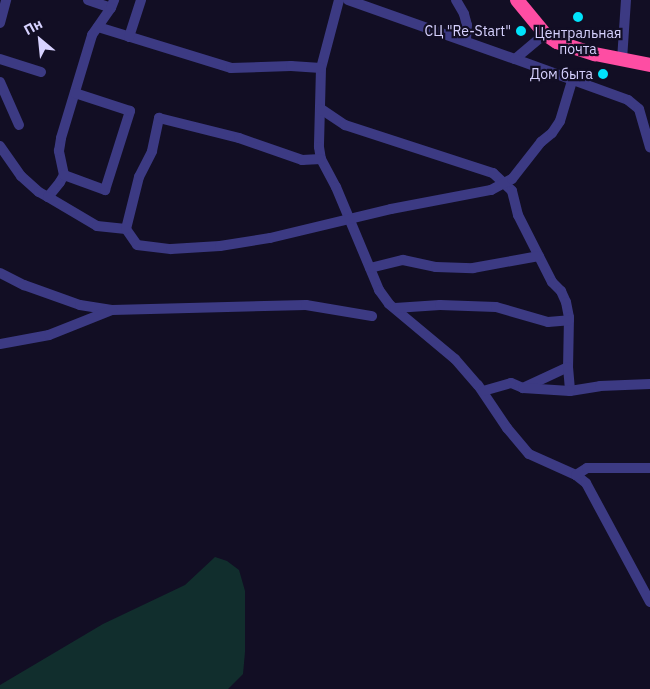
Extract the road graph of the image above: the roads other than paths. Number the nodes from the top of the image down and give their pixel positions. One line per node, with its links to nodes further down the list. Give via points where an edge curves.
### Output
1 (6, 0): 10 (street)
2 (88, 0): 9 (street)
3 (141, 0): 12 (street)
4 (339, 0): 19 (street)
5 (348, 0): 14 (street)
6 (456, 0): 14 (street, via 467,25)
7 (517, 0): 13 (highway)
8 (626, 0): 17 (street)
9 (113, 4): 11 (street)
10 (0, 23)
11 (98, 27): 12 (street); 23 (street, via 92,35)
12 (129, 36): 19 (street, via 231,68)
13 (547, 36): 16 (street); 17 (highway, via 576,48)
14 (466, 41): 16 (street)
15 (0, 59): 20 (street)
16 (514, 59): 21 (street)
17 (622, 60): 18 (highway)
18 (650, 65)
19 (321, 68): 24 (street)
20 (41, 72)
21 (572, 81): 27 (street, via 628,100 640,109); 30 (street, via 560,121 512,179)
22 (0, 82): 25 (street)
23 (75, 93): 29 (street, via 59,151); 29 (street, via 130,111 105,190)
24 (321, 108): 28 (street); 30 (street, via 345,125 485,170)
25 (19, 125)
26 (0, 146): 31 (street, via 21,176)
27 (650, 147)
28 (321, 159): 32 (street); 33 (street, via 302,160 239,138 159,118 152,151 139,177)
29 (64, 175): 31 (street)
30 (504, 184): 32 (street, via 491,190); 34 (street, via 512,191 518,215)
31 (48, 197): 33 (street, via 97,226)
32 (349, 218): 33 (street, via 270,238 170,249 137,246); 35 (street)
33 (126, 229)
34 (539, 256): 35 (street, via 473,268 436,267 403,260); 40 (street, via 552,282 561,291)
35 (370, 268): 37 (street, via 379,290)
36 (0, 273): 38 (street, via 80,305)
37 (395, 308): 40 (street, via 440,305 496,307 548,322); 45 (street, via 455,359)
38 (112, 310): 39 (street, via 306,305); 41 (street, via 50,335)
39 (372, 316)
40 (569, 320): 42 (street)
41 (0, 344)
42 (568, 367): 44 (street); 46 (street)
43 (650, 384): 46 (street)
44 (523, 388): 45 (street, via 511,383); 46 (street)
45 (483, 391): 48 (street, via 529,454)
46 (570, 391)
47 (650, 468): 48 (street, via 587,468)
48 (576, 475): 49 (street, via 586,483 598,502)
49 (650, 602)

